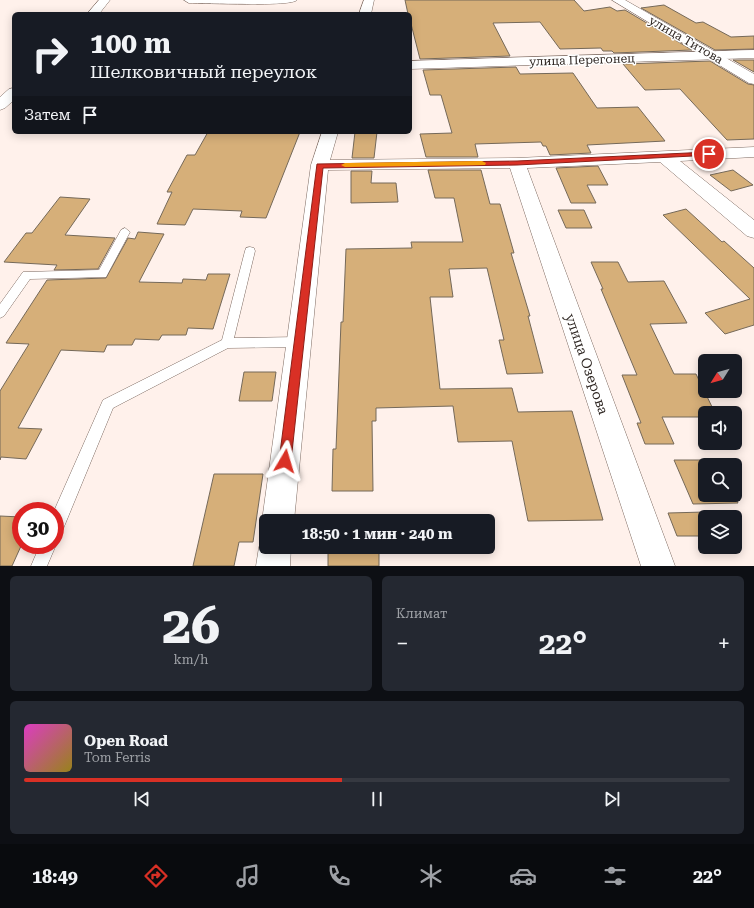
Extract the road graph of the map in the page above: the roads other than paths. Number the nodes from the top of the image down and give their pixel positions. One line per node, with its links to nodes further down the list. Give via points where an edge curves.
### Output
1 (106, 0): 6 (street)
2 (189, 0): 3 (street)
3 (292, 0)
4 (369, 0): 7 (street)
5 (617, 0): 9 (street, улица Титова)
6 (94, 12)
7 (366, 12)
8 (754, 54): 9 (street, улица Перегонец)
9 (714, 56): 10 (street, улица Перегонец); 11 (street, улица Титова)
10 (412, 65)
11 (754, 80)
12 (12, 94): 13 (street)
13 (0, 105)
14 (329, 134): 18 (street)
15 (754, 152): 16 (street)
16 (664, 156): 17 (street); 19 (street)
17 (517, 163): 18 (street); 31 (street, улица Озерова)
18 (320, 165): 23 (street)
19 (754, 231)
20 (125, 232): 22 (lane, via 102,274 27,274)
21 (250, 251): 24 (lane)
22 (0, 313)
23 (299, 342): 24 (lane); 26 (street)
24 (227, 343): 25 (lane, via 108,404)
25 (64, 507)
26 (279, 514)
27 (44, 554): 29 (lane)
28 (274, 554): 30 (street)
29 (39, 566)
30 (273, 566)
31 (658, 566)

